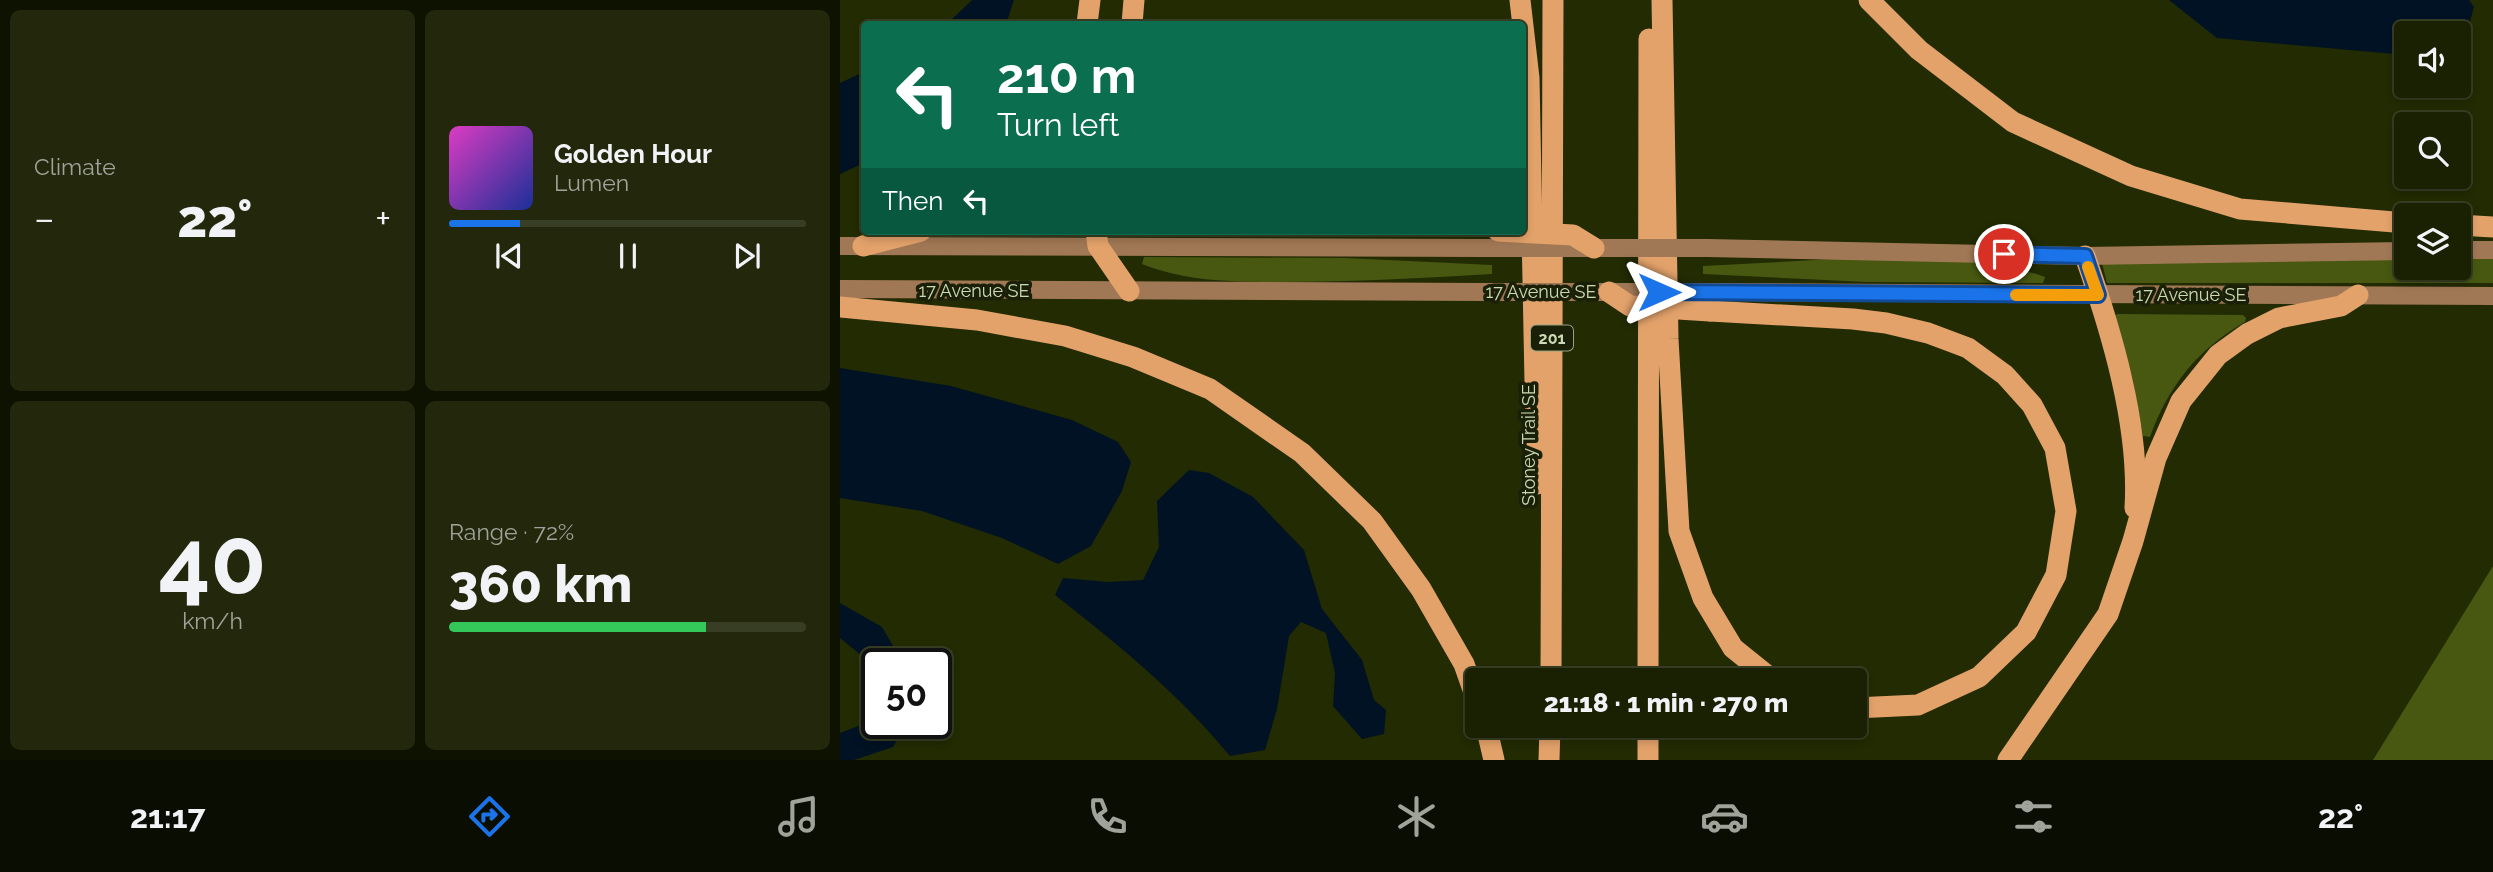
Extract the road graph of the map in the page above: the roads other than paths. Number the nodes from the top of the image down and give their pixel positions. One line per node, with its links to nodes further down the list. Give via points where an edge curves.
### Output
1 (1090, 0): 8 (highway)
2 (1135, 0): 9 (highway)
3 (1520, 0): 10 (highway)
4 (1553, 0): 36 (highway, Stoney Trail SE / 201)
5 (1649, 0): 37 (highway)
6 (1662, 0): 38 (highway, via 1668,339 1679,531 1703,598 1733,648)
7 (1869, 0): 12 (highway, via 1919,50 2013,122 2131,176 2240,209)
8 (1087, 21)
9 (1132, 21)
10 (1522, 21)
11 (1526, 52): 35 (highway, via 1541,653)
12 (2394, 222)
13 (2471, 226): 14 (highway)
14 (2493, 227)
15 (905, 235): 19 (highway)
16 (1097, 238): 17 (main road); 19 (main road); 26 (highway)
17 (1492, 239): 20 (highway, bridge, via 1573,235)
18 (840, 246): 19 (main road)
19 (863, 246)
20 (1594, 248): 24 (main road, bridge)
21 (2471, 250): 22 (main road)
22 (2493, 250)
23 (2394, 251): 24 (main road)
24 (2085, 256): 28 (highway)
25 (840, 289): 26 (main road, 17 Avenue SE)
26 (1129, 291): 27 (main road, 17 Avenue SE, bridge)
27 (1609, 292): 31 (highway, bridge, via 1630,306)
28 (2098, 295): 29 (main road, 17 Avenue SE); 31 (main road, 17 Avenue SE); 33 (highway, via 2135,450)
29 (2358, 295): 30 (main road, 17 Avenue SE); 33 (highway, via 2341,306 2279,318 2218,355 2181,401 2156,458)
30 (2493, 296)
31 (1709, 301): 39 (highway, via 1886,323 1928,332 1968,348 2005,375 2032,405 2055,448 2066,511 2056,575 2026,632 1979,677 1918,705)
32 (840, 307): 34 (highway, via 977,320 1065,335 1133,356 1210,389 1302,453 1371,522 1421,589)
33 (2133, 541): 46 (highway, via 2108,614)
34 (1465, 668)
35 (1547, 668)
36 (1551, 668)
37 (1648, 668)
38 (1758, 668)
39 (1867, 707)
40 (1489, 738): 43 (highway)
41 (1550, 738): 44 (highway)
42 (1648, 738): 45 (highway)
43 (1494, 760)
44 (1549, 760)
45 (1648, 760)
46 (2008, 760)

